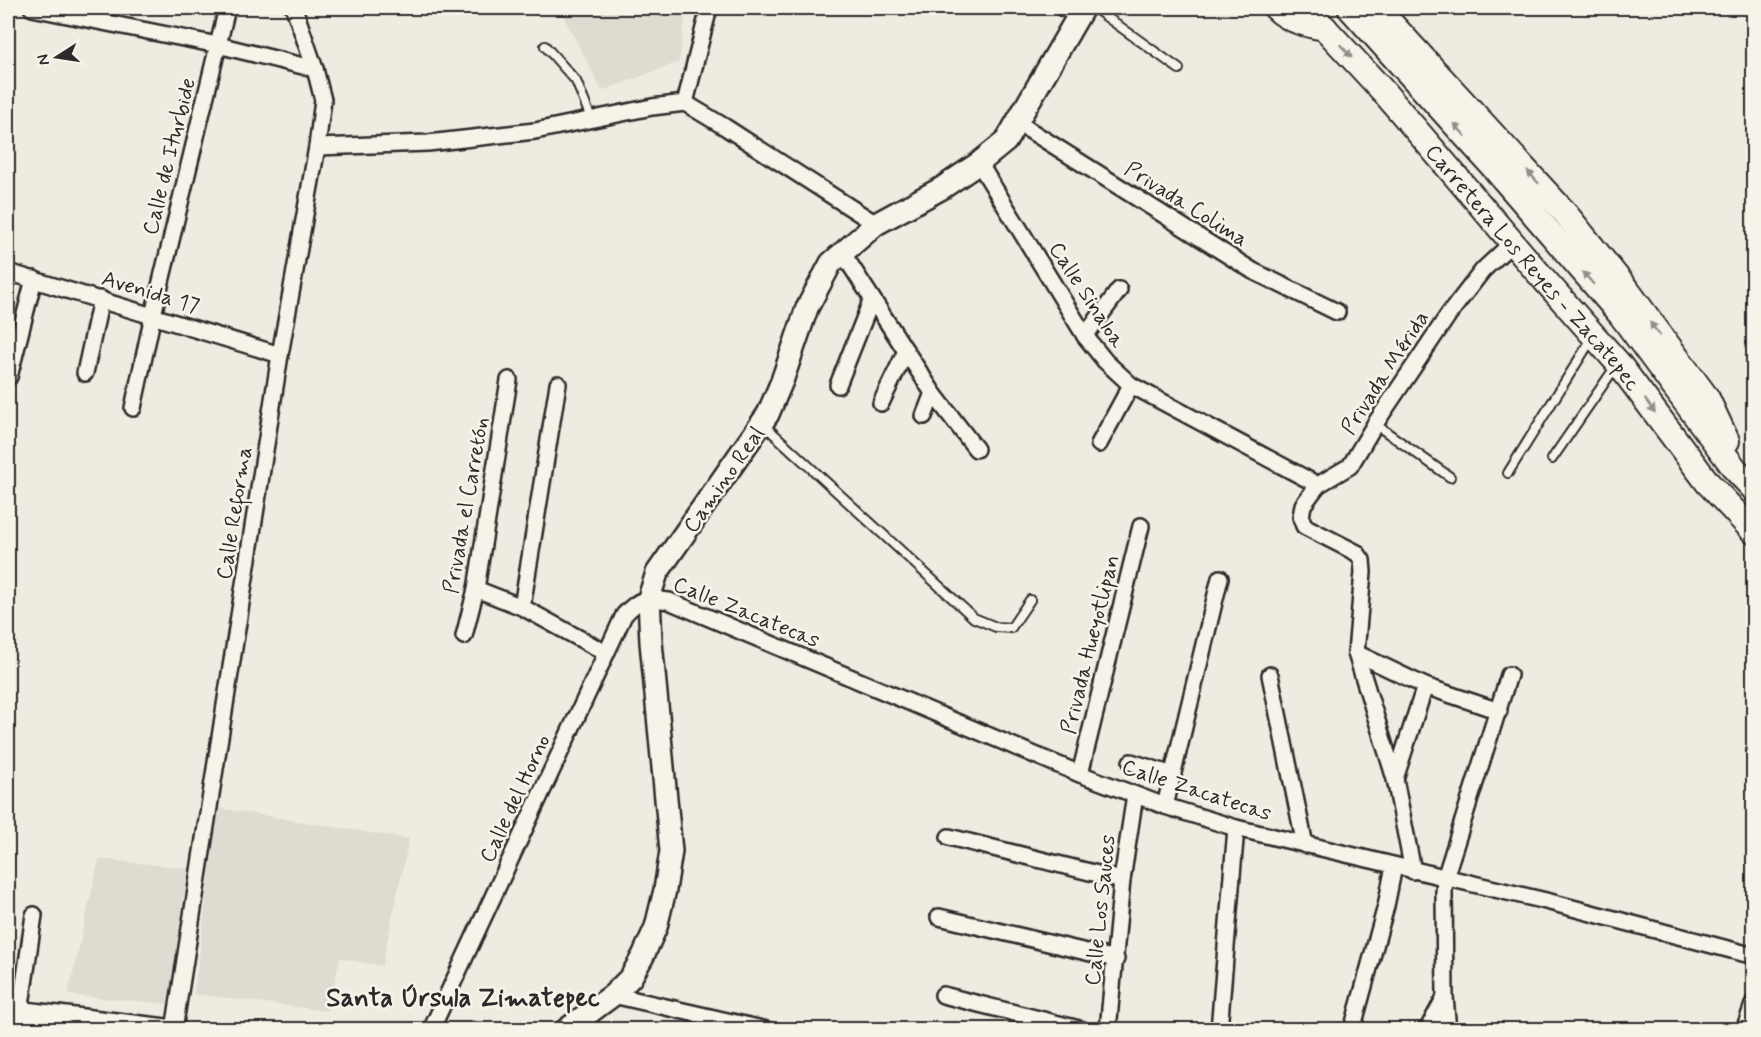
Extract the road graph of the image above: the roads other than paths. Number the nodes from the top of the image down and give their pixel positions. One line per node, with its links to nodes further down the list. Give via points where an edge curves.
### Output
1 (32, 8): 11 (street)
2 (227, 8): 11 (street, Calle de Iturbide)
3 (294, 8): 13 (street, Calle Reforma)
4 (709, 8): 15 (street)
5 (1276, 8): 10 (main road, via 1305,25)
6 (1306, 8): 10 (main road, Carretera Los Reyes - Zacatepec)
7 (1350, 8): 50 (main road, Carretera Los Reyes - Zacatepec, one-way to 7, via 1621,315)
8 (1377, 8): 50 (main road, one-way to 8, via 1725,434 1707,398 1626,290 1565,213)
9 (1080, 9): 14 (lane); 17 (main road, Camino Real)
10 (1325, 28): 21 (main road, Carretera Los Reyes - Zacatepec, one-way to 21)
11 (218, 45): 13 (street); 29 (street, Calle de Iturbide)
12 (545, 46): 16 (lane, via 576,81)
13 (315, 69): 18 (street, Calle Reforma, via 323,100)
14 (1179, 69)
15 (685, 103): 16 (street); 20 (street)
16 (591, 118): 18 (street, via 535,131 428,143)
17 (1018, 123): 19 (main road, Camino Real, via 1006,141); 28 (street, Privada Colima, via 1253,271)
18 (317, 147): 33 (street, Calle Reforma)
19 (980, 163): 20 (main road, Camino Real); 30 (street, Calle Sinaloa)
20 (876, 224): 22 (main road, Camino Real)
21 (1513, 243): 31 (main road, Carretera Los Reyes - Zacatepec); 46 (street, Privada Mérida, via 1483,270 1456,305)
22 (842, 252): 27 (street); 45 (main road, Camino Real, via 831,263 807,308 782,381)
23 (8, 272): 24 (street, Avenida 17)
24 (33, 279): 26 (street, Avenida 17); 36 (street)
25 (1119, 290): 30 (street)
26 (101, 299): 29 (street, Avenida 17); 35 (street)
27 (872, 299): 32 (street); 39 (street)
28 (1337, 312)
29 (153, 315): 33 (street, Avenida 17); 43 (street, Calle de Iturbide)
30 (1085, 336): 40 (street, Calle Sinaloa)
31 (1594, 336): 34 (main road, Carretera Los Reyes - Zacatepec); 51 (lane)
32 (906, 351): 41 (street); 42 (street)
33 (280, 355): 94 (street, Calle Reforma)
34 (1618, 363): 49 (lane); 56 (main road, Carretera Los Reyes - Zacatepec, one-way to 56, via 1708,483)
35 (85, 373)
36 (9, 377)
37 (509, 380): 58 (street, Privada el Carretón)
38 (558, 384): 61 (street)
39 (838, 386)
40 (1131, 386): 47 (street); 53 (street, Calle Sinaloa)
41 (933, 393): 44 (street); 48 (street)
42 (881, 403)
43 (133, 408)
44 (924, 416)
45 (762, 423): 59 (main road, Camino Real, via 657,573); 60 (lane, via 974,618 1011,628)
46 (1375, 424): 52 (lane); 53 (street, Privada Mérida, via 1350,466)
47 (1099, 444)
48 (976, 449)
49 (1552, 459)
50 (1735, 469): 54 (main road, Carretera Los Reyes - Zacatepec)
51 (1508, 473)
52 (1450, 477)
53 (1318, 485): 63 (street, Privada Mérida, via 1304,505 1304,526 1357,553 1362,560)
54 (1754, 489)
55 (1141, 526): 70 (street, Privada Hueyotlipan)
56 (1754, 532)
57 (1220, 578): 71 (street)
58 (476, 589): 61 (street); 62 (street, Privada el Carretón)
59 (650, 598): 64 (street, Calle del Horno, via 635,602 624,615); 70 (street, Calle Zacatecas, via 669,601); 87 (main road, Camino Real, via 671,851 656,927 631,976)
60 (1030, 600)
61 (522, 607): 64 (street)
62 (464, 636)
63 (1356, 653): 67 (street); 72 (street)
64 (606, 654): 95 (street, Calle del Horno)
65 (1270, 675): 77 (street)
66 (1509, 675): 68 (street)
67 (1425, 686): 68 (street); 72 (street)
68 (1499, 711): 80 (street)
69 (1131, 762): 71 (street)
70 (1080, 774): 73 (street, Calle Zacatecas)
71 (1173, 776): 74 (street)
72 (1395, 779): 79 (street)
73 (1135, 795): 74 (street, Calle Zacatecas); 81 (street, Calle Los Sauces)
74 (1165, 806): 75 (street, Calle Zacatecas)
75 (1236, 828): 77 (street, Calle Zacatecas); 101 (street)
76 (949, 837): 81 (street)
77 (1305, 845): 78 (street, Calle Zacatecas)
78 (1394, 866): 79 (street, Calle Zacatecas); 102 (street)
79 (1413, 871): 80 (street, Calle Zacatecas)
80 (1445, 878): 84 (street, Calle Zacatecas); 88 (street)
81 (1122, 880): 85 (street, Calle Los Sauces)
82 (34, 915): 90 (street)
83 (939, 917): 85 (street)
84 (1754, 956)
85 (1116, 959): 100 (street, Calle Los Sauces)
86 (943, 995): 99 (street)
87 (613, 996): 91 (street); 96 (main road, Camino Real)
88 (1445, 997): 103 (street); 104 (street)
89 (1754, 1002): 105 (street)
90 (14, 1012): 92 (main road)
91 (696, 1013): 97 (street); 98 (street)
92 (92, 1024): 93 (main road)
93 (166, 1029)
94 (174, 1029)
95 (431, 1029)
96 (566, 1029)
97 (694, 1029)
98 (761, 1029)
99 (1083, 1029)
100 (1108, 1029)
101 (1219, 1029)
102 (1352, 1029)
103 (1427, 1029)
104 (1448, 1029)
105 (1744, 1029)

